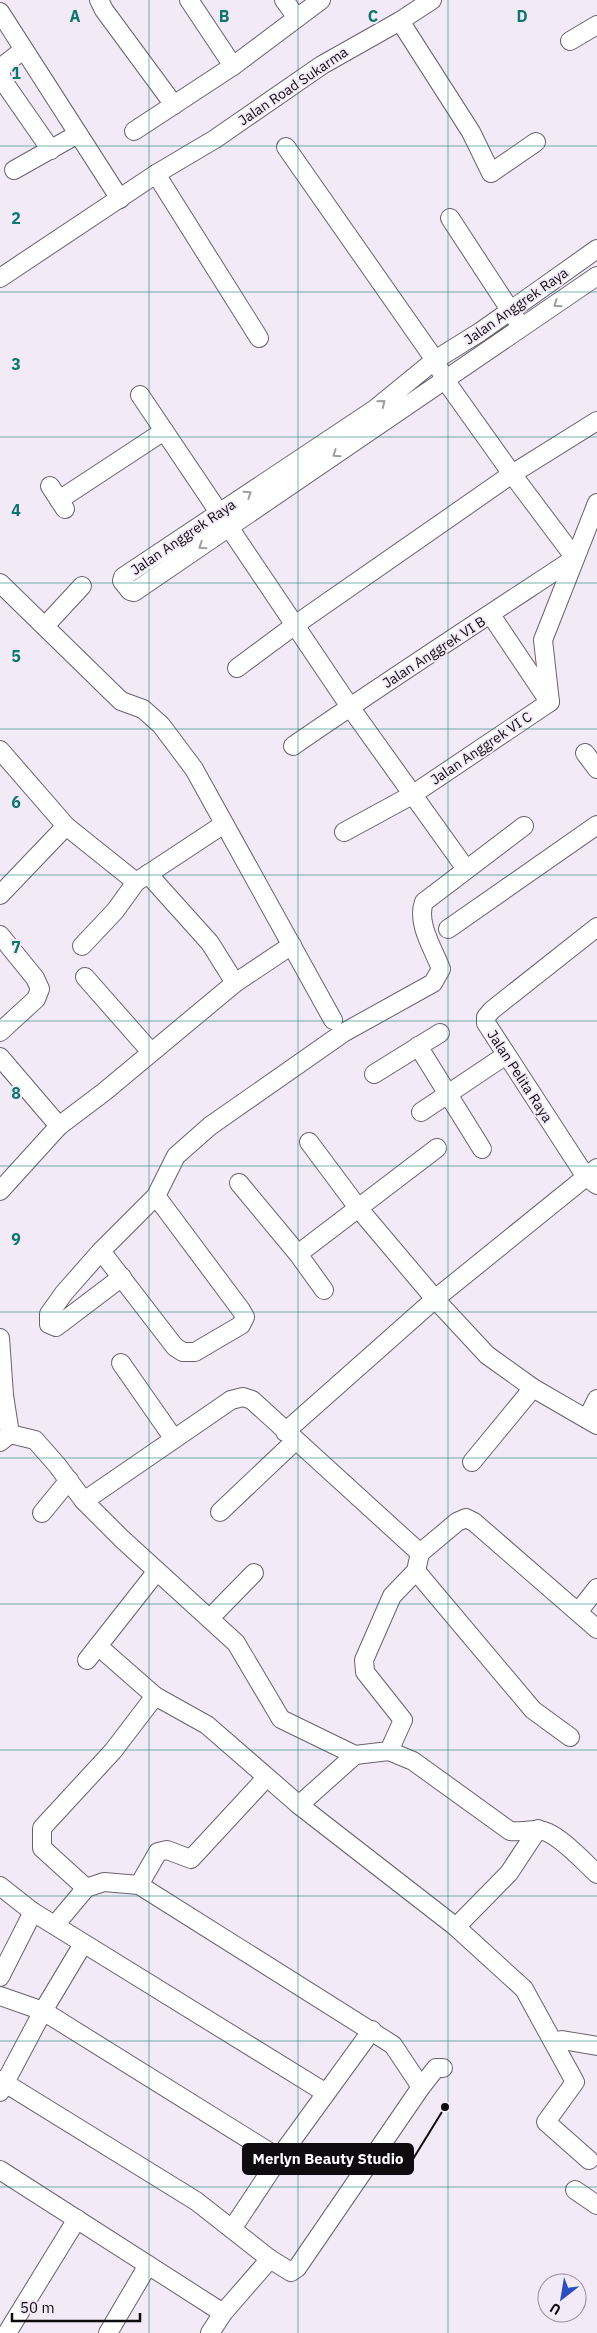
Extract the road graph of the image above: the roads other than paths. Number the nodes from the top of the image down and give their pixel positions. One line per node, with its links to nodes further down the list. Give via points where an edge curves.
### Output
1 (99, 0): 13 (street)
2 (189, 0): 12 (street)
3 (284, 0): 7 (street)
4 (321, 0): 7 (street)
5 (432, 0): 8 (street, Jalan Road Sukarma)
6 (0, 12): 11 (street)
7 (297, 18): 12 (street)
8 (400, 21): 16 (street, via 471,132 491,173); 20 (street, Jalan Road Sukarma, via 322,65 215,139)
9 (597, 25): 10 (street)
10 (570, 41)
11 (23, 50): 15 (street); 18 (street, via 0,72)
12 (233, 66): 13 (street)
13 (174, 105): 14 (street)
14 (134, 131)
15 (78, 134): 18 (street); 21 (street)
16 (536, 142)
17 (286, 147): 29 (street)
18 (51, 150): 19 (street)
19 (14, 170)
20 (156, 174): 21 (street, Jalan Road Sukarma); 28 (street)
21 (120, 200): 25 (street, Jalan Road Sukarma)
22 (450, 218): 26 (street)
23 (597, 249): 26 (street, Jalan Anggrek Raya)
24 (597, 276): 27 (street, Jalan Anggrek Raya, one-way to 27)
25 (0, 278)
26 (511, 310): 27 (street); 29 (street, Jalan Anggrek Raya)
27 (522, 328): 30 (street, Jalan Anggrek Raya)
28 (259, 338)
29 (434, 360): 30 (street); 37 (street, Jalan Anggrek Raya, one-way to 29, via 375,409)
30 (445, 380): 34 (street); 38 (street, Jalan Anggrek Raya, one-way to 38)
31 (140, 395): 33 (street)
32 (597, 421): 34 (street)
33 (164, 431): 35 (street); 37 (street)
34 (512, 474): 39 (street); 43 (street)
35 (58, 498)
36 (597, 503): 39 (street)
37 (220, 512): 38 (street); 38 (street, Jalan Anggrek Raya, one-way to 37, via 134,592 122,580)
38 (230, 527): 43 (street)
39 (575, 558): 42 (street, Jalan Anggrek VI B); 46 (street, via 543,640)
40 (0, 584): 44 (street)
41 (82, 586): 44 (street)
42 (491, 615): 46 (street); 47 (street, Jalan Anggrek VI B)
43 (295, 624): 45 (street); 47 (street)
44 (45, 626): 53 (street, via 121,701 143,709 161,724 194,769)
45 (237, 668)
46 (550, 702): 52 (street, Jalan Anggrek VI C)
47 (350, 707): 48 (street, Jalan Anggrek VI B); 52 (street)
48 (293, 746)
49 (0, 750): 54 (street)
50 (586, 753): 51 (street)
51 (597, 769)
52 (412, 794): 57 (street, Jalan Anggrek VI C); 58 (street)
53 (224, 824): 59 (street); 64 (street)
54 (66, 826): 59 (street); 60 (street)
55 (524, 826): 58 (street)
56 (597, 826): 62 (street)
57 (344, 832)
58 (466, 869): 85 (street, via 424,902 421,910 441,969 433,983 344,1034 210,1126 176,1156)
59 (142, 878): 65 (street); 67 (street, via 210,944)
60 (0, 895)
61 (597, 928): 73 (street, Jalan Pelita Raya, via 486,1017 486,1023)
62 (448, 929)
63 (0, 935): 69 (street, via 40,988 36,999)
64 (292, 945): 67 (street); 68 (street)
65 (82, 946)
66 (84, 977): 72 (street)
67 (235, 983): 72 (street)
68 (333, 1020)
69 (0, 1032)
70 (440, 1033): 71 (street)
71 (418, 1046): 75 (street); 76 (street)
72 (151, 1052): 78 (street)
73 (506, 1055): 76 (street); 82 (street, Jalan Pelita Raya)
74 (0, 1057): 78 (street)
75 (374, 1074)
76 (448, 1094): 77 (street); 81 (street)
77 (421, 1112)
78 (59, 1126): 84 (street)
79 (309, 1142): 86 (street)
80 (437, 1148): 86 (street)
81 (482, 1150)
82 (593, 1177): 91 (street)
83 (240, 1182): 88 (street)
84 (0, 1192)
85 (156, 1196): 87 (street); 89 (street, via 245,1317 241,1325 195,1352 183,1352 175,1347)
86 (359, 1209): 88 (street); 91 (street)
87 (101, 1251): 89 (street); 89 (street, via 49,1314 49,1324 56,1327)
88 (298, 1254): 90 (street)
89 (122, 1277)
90 (324, 1290)
91 (435, 1299): 94 (street, via 487,1355); 97 (street)
92 (0, 1338): 98 (street)
93 (121, 1363): 99 (street)
94 (533, 1388): 96 (street); 100 (street)
95 (597, 1399): 96 (street)
96 (592, 1422)
97 (290, 1436): 99 (street, via 252,1400 243,1397 231,1400); 103 (street); 105 (street)
98 (5, 1438): 101 (street, via 35,1440)
99 (174, 1439): 102 (street)
100 (472, 1462)
101 (69, 1480): 102 (street); 104 (street)
102 (84, 1501): 106 (street)
103 (220, 1512)
104 (42, 1513)
105 (420, 1554): 107 (street); 110 (street, via 466,1518)
106 (157, 1571): 111 (street); 113 (street)
107 (416, 1571): 116 (street, via 532,1710); 117 (street, via 392,1596 364,1660 365,1672 403,1720)
108 (254, 1573): 111 (street)
109 (597, 1588): 110 (street)
110 (578, 1612): 112 (street)
111 (210, 1618): 118 (street, via 236,1644 281,1719)
112 (597, 1629)
113 (98, 1646): 114 (street); 115 (street)
114 (87, 1660)
115 (156, 1696): 119 (street, via 208,1725); 125 (street, via 113,1751 42,1828 42,1848)
116 (570, 1737)
117 (388, 1751): 118 (street); 121 (street, via 413,1761 510,1831)
118 (355, 1755): 120 (street)
119 (266, 1778): 120 (street); 123 (street, via 191,1859 167,1850 158,1852)
120 (299, 1805): 128 (street)
121 (538, 1829): 122 (street, via 550,1832); 128 (street, via 509,1873)
122 (597, 1874)
123 (139, 1885): 125 (street, via 104,1882); 133 (street)
124 (0, 1886): 126 (street)
125 (86, 1888): 127 (street)
126 (33, 1912): 127 (street); 130 (street)
127 (55, 1925): 129 (street)
128 (456, 1927): 134 (street, via 524,1989)
129 (83, 1944): 132 (street); 139 (street)
130 (0, 1976)
131 (0, 1996): 132 (street)
132 (43, 2011): 137 (street); 140 (street)
133 (372, 2030): 138 (street, via 393,2045); 139 (street)
134 (554, 2043): 135 (street, via 562,2040); 141 (street, via 575,2082 546,2122)
135 (597, 2046)
136 (443, 2068): 138 (street, via 436,2068)
137 (2, 2085): 146 (street, via 196,2201)
138 (421, 2087): 147 (street, via 297,2268 291,2272)
139 (326, 2093): 140 (street)
140 (279, 2158): 146 (street)
141 (589, 2160)
142 (0, 2170): 145 (street)
143 (575, 2190): 144 (street)
144 (597, 2205)
145 (78, 2219): 148 (street); 150 (street)
146 (232, 2229): 147 (street)
147 (270, 2259): 149 (street)
148 (148, 2265): 149 (street); 151 (street)
149 (223, 2313): 152 (street)
150 (6, 2333)
151 (108, 2333)
152 (210, 2333)

